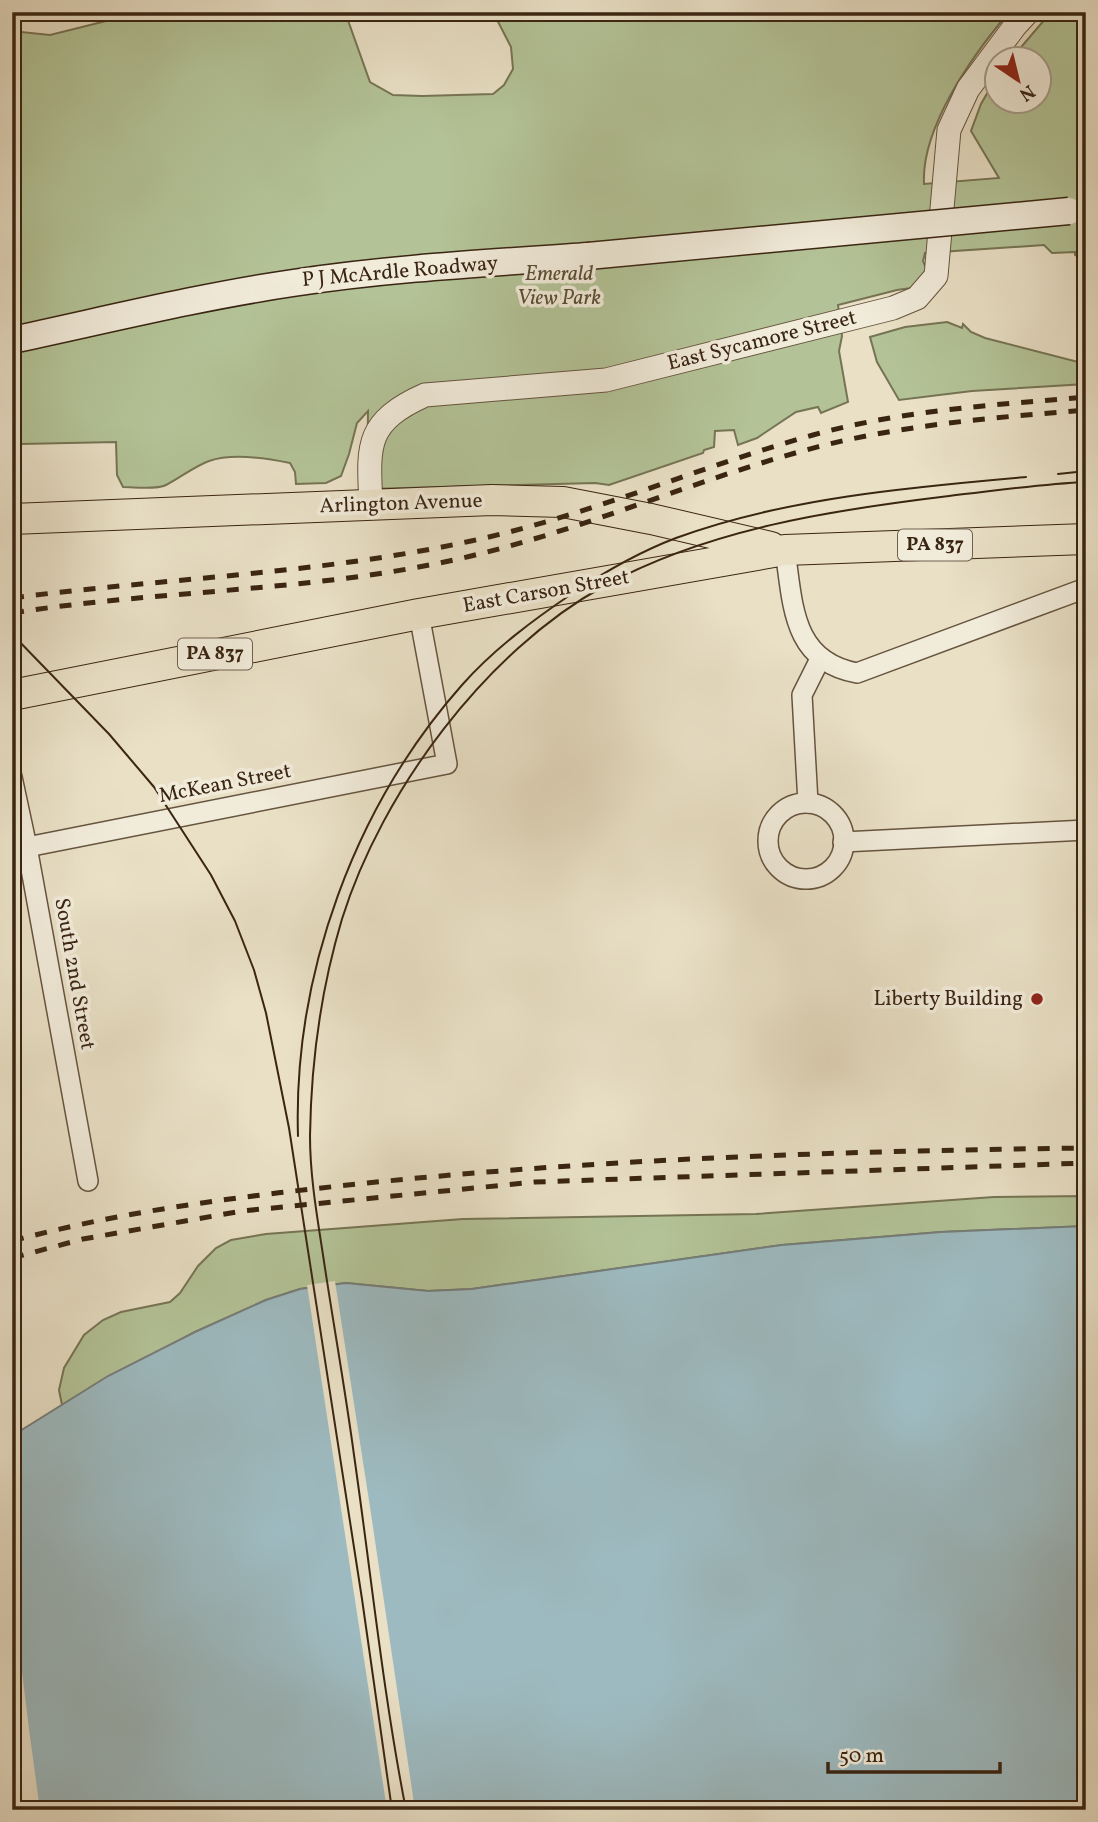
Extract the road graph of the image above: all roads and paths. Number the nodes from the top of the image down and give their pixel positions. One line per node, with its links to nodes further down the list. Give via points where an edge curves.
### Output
1 (1028, 12): 4 (street, East Sycamore Street, via 968,89 949,130 936,276 916,298 893,308 606,380 425,395 386,418 373,435)
2 (1077, 210): 3 (main road, P J McArdle Roadway, bridge, via 588,256 386,270 176,302)
3 (12, 340)
4 (371, 505): 5 (main road, Arlington Avenue); 7 (main road, Arlington Avenue, via 563,502)
5 (12, 519)
6 (1086, 539): 7 (main road, East Carson Street / PA 837)
7 (785, 550): 9 (main road, East Carson Street / PA 837); 10 (street, via 796,614 803,635)
8 (1086, 588): 10 (street, via 857,673)
9 (419, 614): 11 (main road, East Carson Street / PA 837); 16 (street, McKean Street, via 447,764)
10 (820, 659): 13 (street, via 802,695)
11 (12, 695)
12 (12, 777): 16 (street, South 2nd Street)
13 (808, 803): 15 (street, via 830,812); 15 (street, via 785,809 776,817 768,840 774,863 793,877 816,877 835,864)
14 (1086, 830): 15 (street)
15 (843, 842)
16 (20, 848): 17 (street, South 2nd Street)
17 (88, 1181)

